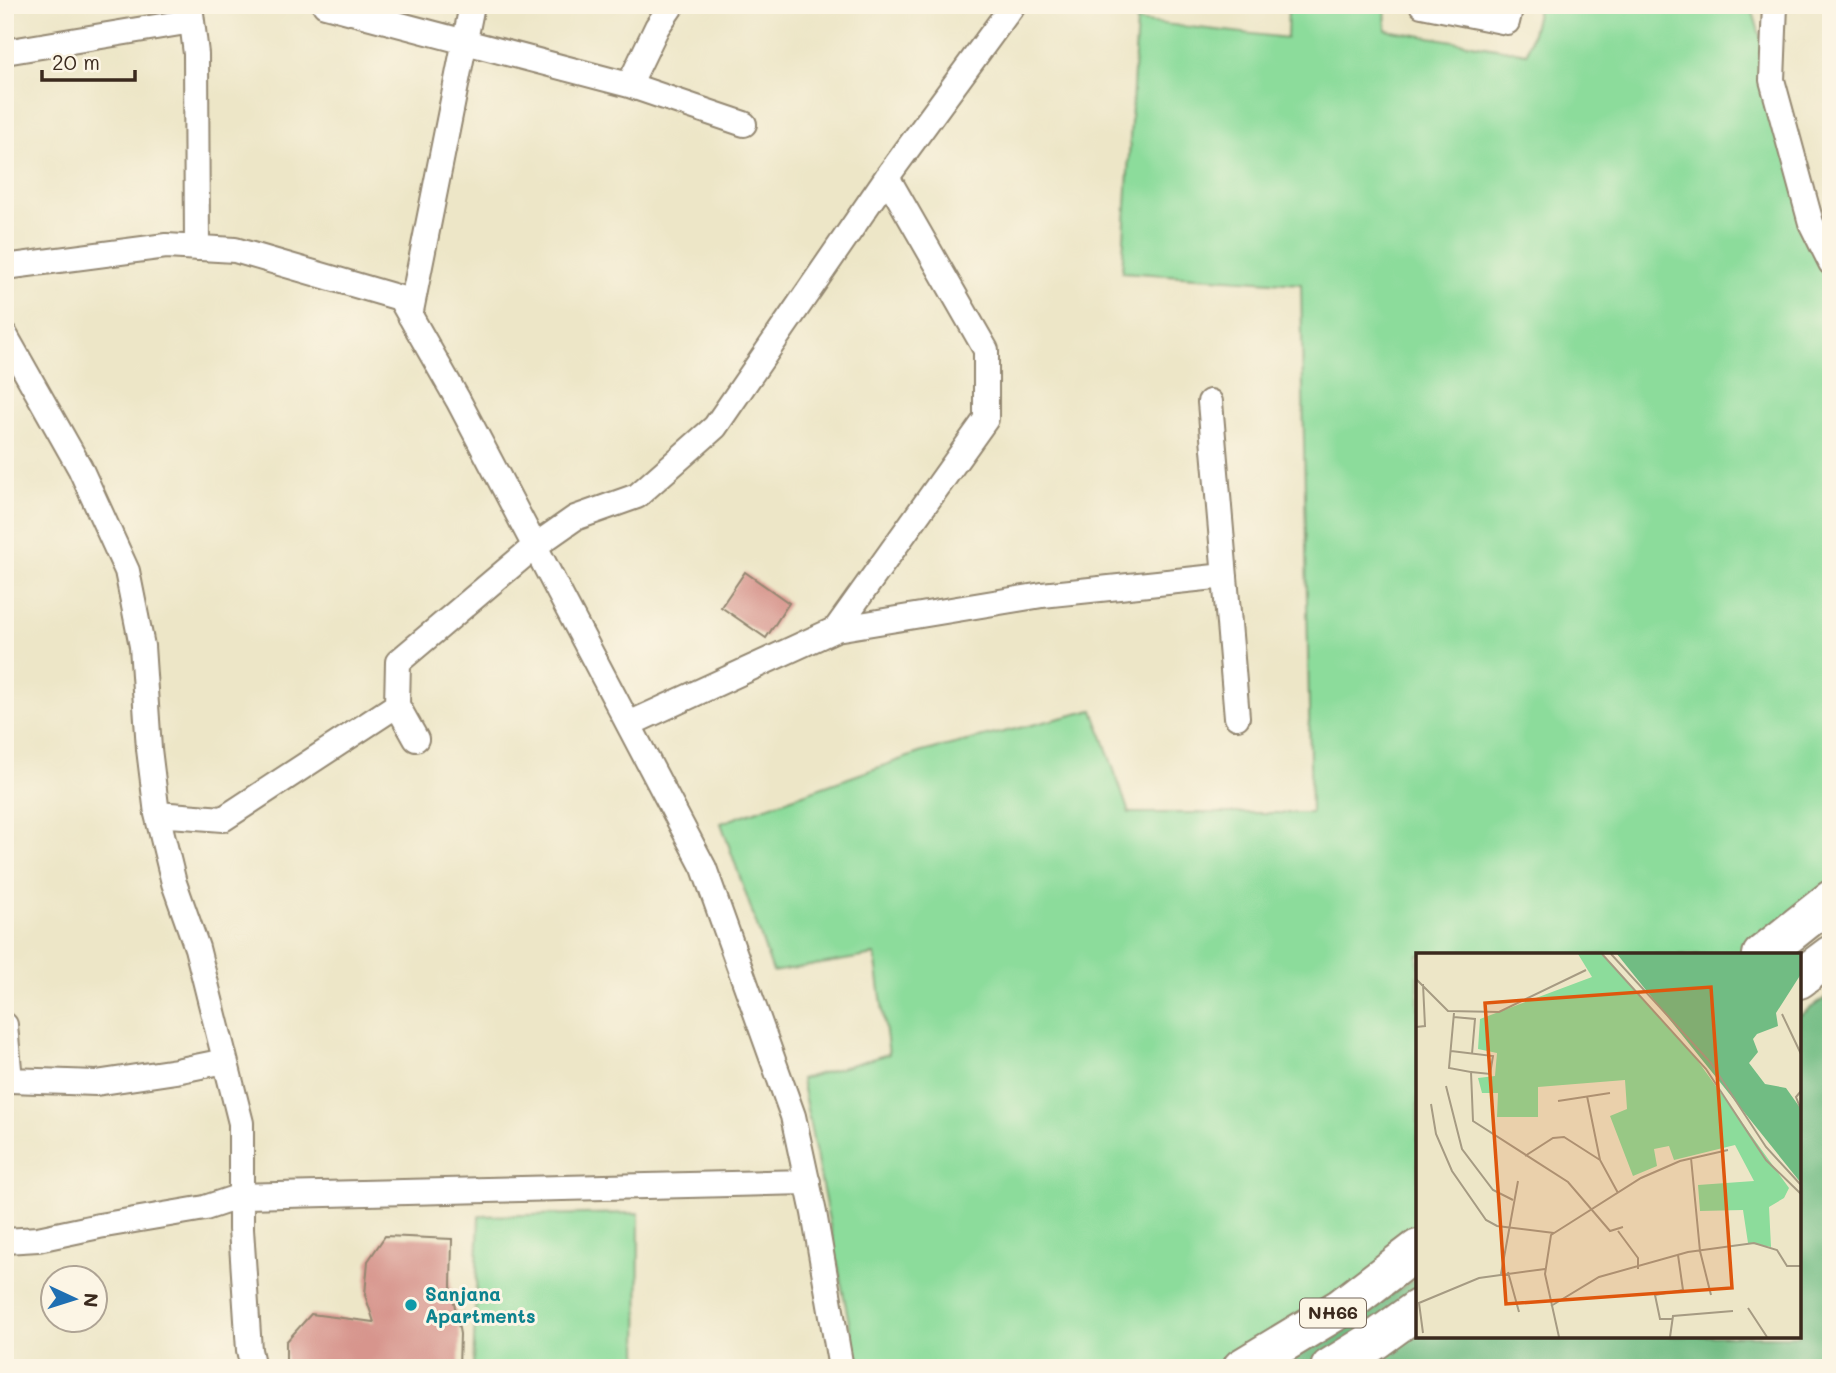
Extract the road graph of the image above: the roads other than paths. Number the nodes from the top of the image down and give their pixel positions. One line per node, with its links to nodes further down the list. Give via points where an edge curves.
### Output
1 (325, 5): 9 (street)
2 (472, 5): 9 (street)
3 (672, 5): 11 (street)
4 (1013, 5): 13 (street)
5 (1422, 5): 6 (street, via 1507,22)
6 (1511, 5)
7 (1775, 5): 15 (street, via 1772,80 1811,223)
8 (191, 13): 10 (street); 14 (street, via 196,54)
9 (465, 44): 11 (street); 17 (street)
10 (5, 52)
11 (629, 85): 12 (street)
12 (744, 124)
13 (887, 177): 20 (street, via 715,427 637,496 575,519); 22 (street, via 986,350 986,419)
14 (197, 248): 16 (street, via 166,246); 17 (street, via 235,250 400,298)
15 (1831, 263)
16 (5, 267)
17 (410, 316): 20 (street)
18 (5, 335): 27 (street, via 80,468 127,571 142,646)
19 (1210, 401): 21 (street)
20 (535, 546): 23 (street, via 398,662); 25 (street)
21 (1224, 576): 22 (street, via 1042,595); 24 (street)
22 (836, 629): 25 (street)
23 (397, 705): 26 (street); 27 (street, via 223,819)
24 (1237, 718)
25 (629, 724): 34 (street, via 705,867 793,1116)
26 (416, 740)
27 (157, 814): 33 (street)
28 (1831, 900): 29 (highway)
29 (1765, 953)
30 (1831, 955): 31 (highway)
31 (1801, 978)
32 (5, 1025): 33 (street, via 10,1080 96,1083)
33 (225, 1060): 35 (street, via 242,1123)
34 (807, 1182): 35 (street); 40 (street)
35 (242, 1196): 36 (street, via 205,1208); 39 (street)
36 (5, 1241)
37 (1416, 1251): 41 (highway, NH66, via 1341,1308)
38 (1416, 1310): 42 (highway, NH66)
39 (253, 1368)
40 (841, 1368)
41 (1242, 1368)
42 (1330, 1368)

